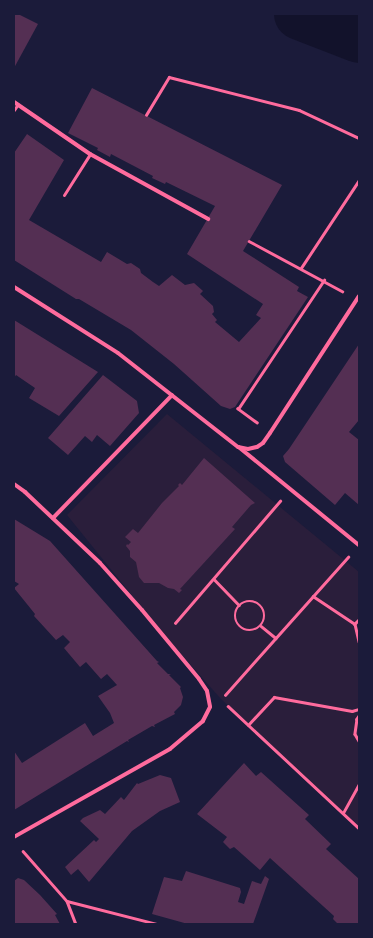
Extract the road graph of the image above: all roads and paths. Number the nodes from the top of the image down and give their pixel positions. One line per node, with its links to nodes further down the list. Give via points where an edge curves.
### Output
1 (16, 103): 2 (lane); 5 (street)
2 (14, 110)
3 (146, 114): 4 (path, via 169,77 299,110)
4 (359, 138)
5 (90, 154): 7 (lane); 8 (street)
6 (359, 180): 10 (path)
7 (64, 195)
8 (208, 219)
9 (249, 240): 10 (path)
10 (301, 268): 11 (path)
11 (324, 280): 13 (path); 15 (path, via 238,409)
12 (14, 287): 14 (street, via 118,353)
13 (358, 299): 15 (street)
14 (172, 395): 16 (street); 19 (street)
15 (270, 433): 16 (street, via 256,447 248,450)
16 (238, 447): 18 (street)
17 (14, 484): 19 (street)
18 (290, 489): 20 (street); 21 (path)
19 (53, 518): 27 (street, via 100,563)
20 (359, 544): 22 (path)
21 (214, 579): 23 (path); 27 (path)
22 (313, 596): 25 (path); 28 (path)
23 (239, 605): 26 (path, via 250,600 262,606 265,618); 26 (path, via 235,617 241,628 253,631)
24 (359, 620): 25 (path)
25 (355, 624): 29 (path)
26 (261, 626): 28 (path)
27 (164, 635): 30 (street)
28 (276, 638): 30 (path, via 221,700)
29 (359, 642)
30 (199, 679): 39 (street, via 207,691 210,707 203,721 192,731 170,749)
31 (226, 705): 34 (path)
32 (359, 709): 34 (path, via 352,711 274,697)
33 (359, 716): 35 (path, via 356,719 355,734)
34 (248, 725): 37 (path)
35 (359, 741)
36 (359, 784): 37 (path)
37 (343, 813): 38 (path)
38 (359, 828)
39 (14, 837)
40 (19, 847): 41 (path)
41 (67, 901): 42 (path); 43 (path)
42 (76, 924)
43 (157, 924)

